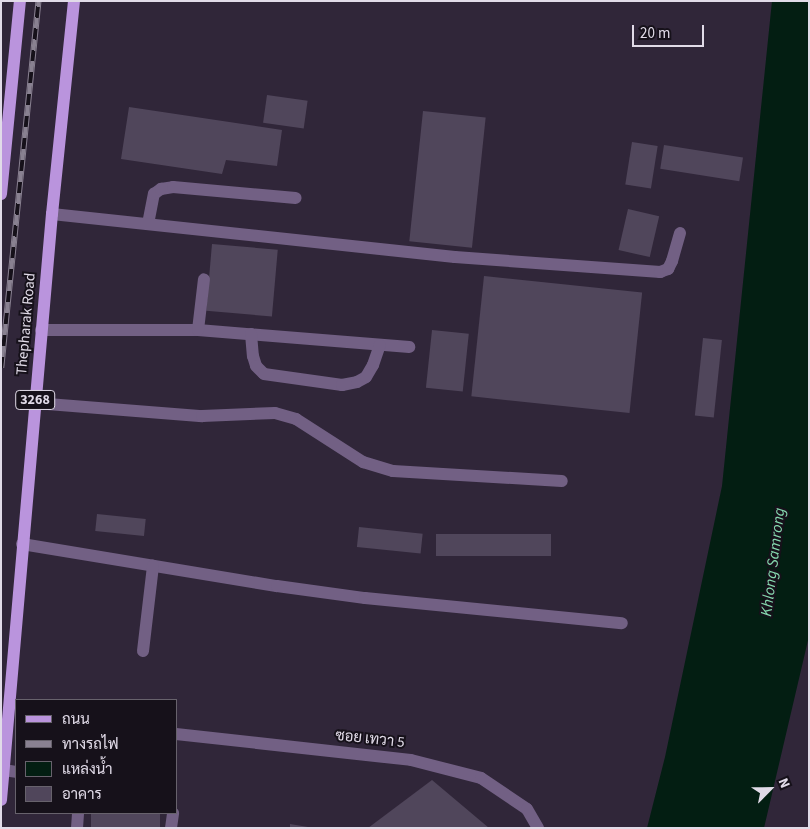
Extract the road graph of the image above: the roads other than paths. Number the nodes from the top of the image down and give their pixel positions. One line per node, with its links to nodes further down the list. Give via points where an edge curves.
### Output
1 (20, 1): 3 (main road)
2 (74, 1): 6 (main road, Thepharak Road / 3268)
3 (3, 148): 4 (main road)
4 (1, 194)
5 (296, 198): 7 (street, via 161,188 154,194)
6 (52, 214): 7 (street); 10 (main road, Thepharak Road / 3268)
7 (148, 224): 8 (street, via 455,257 660,272 668,268)
8 (680, 233)
9 (204, 279): 11 (street)
10 (42, 330): 11 (street); 15 (main road, Thepharak Road / 3268)
11 (198, 330): 12 (street)
12 (251, 334): 13 (street); 13 (street, via 256,366 264,374 342,385 366,377 374,365)
13 (380, 345): 14 (street)
14 (409, 347)
15 (35, 403): 16 (street, via 202,416 275,413 296,419 363,462 386,469); 17 (main road, Thepharak Road / 3268)
16 (562, 482)
17 (22, 544): 18 (street); 21 (main road, Thepharak Road / 3268)
18 (152, 566): 19 (street, via 365,598); 20 (street)
19 (622, 623)
20 (143, 651)
21 (12, 716): 23 (main road, Thepharak Road / 3268)
22 (178, 734): 29 (street, ซอย เทวา 5, via 411,760 481,778 527,809)
23 (10, 771): 24 (main road, Thepharak Road / 3268)
24 (1, 800)
25 (78, 814): 27 (street)
26 (173, 814): 28 (street)
27 (77, 828)
28 (172, 828)
29 (538, 828)

